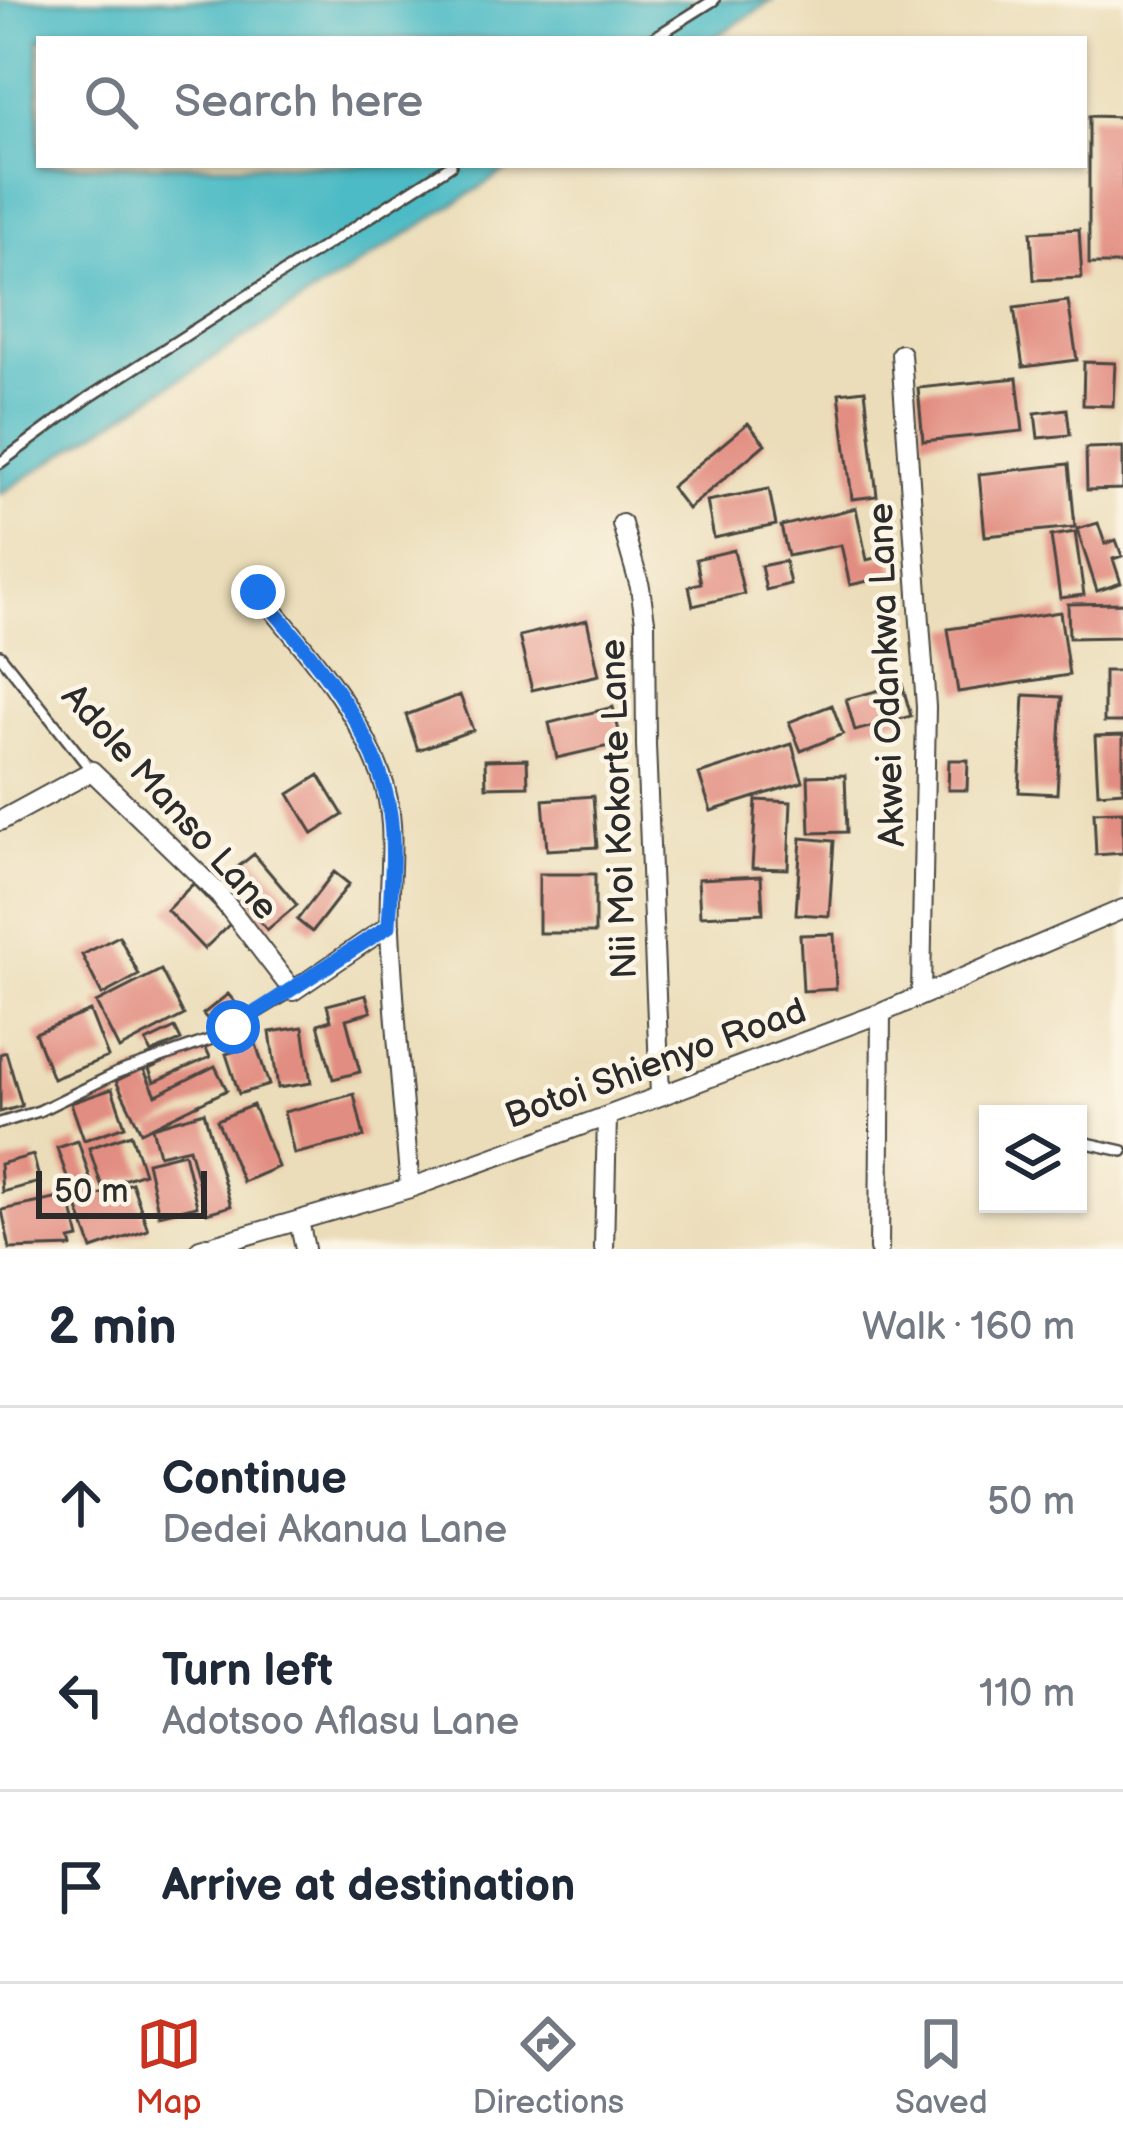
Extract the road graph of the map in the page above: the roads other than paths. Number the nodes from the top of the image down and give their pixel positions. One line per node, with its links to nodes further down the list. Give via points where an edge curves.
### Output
1 (714, 0): 2 (lane)
2 (657, 36)
3 (446, 168): 5 (lane, via 88,398)
4 (901, 354): 14 (street, Akwei Odankwa Lane, via 926,707)
5 (0, 464)
6 (622, 524): 16 (street, Nii Moi Kokorte Lane, via 645,621)
7 (258, 592): 12 (street, via 309,652 382,778 390,816)
8 (0, 655): 9 (lane, Adole Manso Lane)
9 (92, 771): 10 (street); 13 (street, Adole Manso Lane, via 216,891)
10 (0, 821)
11 (1123, 909): 14 (street, Botoi Shienyo Road)
12 (389, 926): 13 (street); 21 (street)
13 (293, 991): 18 (lane, via 212,1039)
14 (921, 994): 15 (street, Botoi Shienyo Road)
15 (881, 1013): 16 (street, Botoi Shienyo Road); 26 (street)
16 (660, 1095): 17 (street, Botoi Shienyo Road)
17 (607, 1116): 21 (street, Botoi Shienyo Road); 25 (street)
18 (0, 1123)
19 (1087, 1144): 20 (lane)
20 (1123, 1151)
21 (410, 1188): 22 (street, Botoi Shienyo Road)
22 (299, 1221): 23 (street, Botoi Shienyo Road); 24 (street)
23 (200, 1249)
24 (305, 1249)
25 (604, 1249)
26 (879, 1249)

